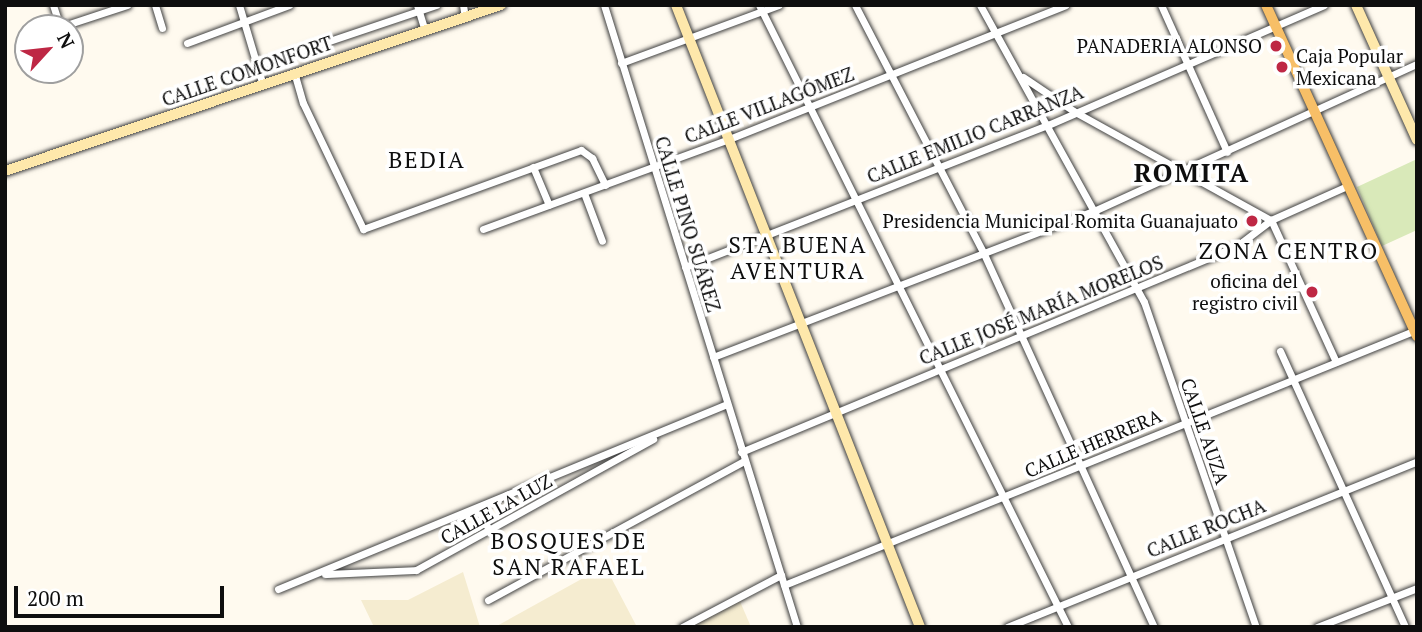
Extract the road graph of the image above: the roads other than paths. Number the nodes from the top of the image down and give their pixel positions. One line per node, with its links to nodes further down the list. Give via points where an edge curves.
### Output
1 (127, 5): 18 (street)
2 (155, 5): 25 (street)
3 (239, 5): 23 (street)
4 (289, 5): 23 (street)
5 (436, 5): 19 (street)
6 (463, 5): 22 (street)
7 (501, 5): 22 (street, CALLE COMONFORT)
8 (604, 5): 31 (street, CALLE PINO SUÁREZ)
9 (676, 5): 28 (street)
10 (779, 5): 20 (street)
11 (855, 5): 35 (street)
12 (980, 5): 27 (street, CALLE AUZA)
13 (1065, 5): 27 (street, CALLE VILLAGÓMEZ)
14 (1161, 5): 30 (street)
15 (1266, 5): 24 (main road)
16 (1324, 5): 24 (street, CALLE EMILIO CARRANZA)
17 (1356, 5): 37 (street)
18 (105, 8): 21 (street)
19 (418, 8): 26 (street); 33 (street)
20 (761, 8): 28 (street); 39 (street)
21 (84, 16)
22 (465, 18): 26 (street, CALLE COMONFORT)
23 (244, 22): 29 (street); 33 (street)
24 (1275, 25): 30 (street, CALLE EMILIO CARRANZA); 40 (main road)
25 (163, 28)
26 (425, 31): 34 (street, CALLE COMONFORT)
27 (996, 34): 35 (street, CALLE VILLAGÓMEZ); 36 (street, CALLE AUZA)
28 (689, 38): 31 (street); 43 (street)
29 (187, 43)
30 (1186, 62): 41 (street, CALLE EMILIO CARRANZA); 45 (street)
31 (621, 63): 48 (street, CALLE PINO SUÁREZ)
32 (1417, 64): 37 (street)
33 (258, 65): 38 (street)
34 (294, 72): 38 (street, CALLE COMONFORT); 47 (street, via 303,103 363,229)
35 (891, 75): 39 (street, CALLE VILLAGÓMEZ); 46 (street)
36 (1022, 77): 41 (street); 42 (street, CALLE AUZA)
37 (1388, 77): 40 (street); 44 (street)
38 (262, 82): 49 (street, CALLE COMONFORT)
39 (809, 107): 43 (street, CALLE VILLAGÓMEZ); 54 (street)
40 (1313, 111): 45 (street); 52 (main road)
41 (1075, 112): 42 (street, CALLE EMILIO CARRANZA); 50 (street)
42 (1048, 125): 46 (street, CALLE EMILIO CARRANZA); 56 (street, CALLE AUZA)
43 (729, 139): 48 (street, CALLE VILLAGÓMEZ); 59 (street)
44 (1417, 140)
45 (1227, 152): 50 (street)
46 (939, 166): 54 (street, CALLE EMILIO CARRANZA); 61 (street)
47 (533, 167): 51 (street, via 581,150 592,158); 55 (street)
48 (653, 167): 51 (street, CALLE VILLAGÓMEZ); 62 (street, CALLE PINO SUÁREZ)
49 (5, 171)
50 (1183, 172): 56 (street); 57 (street)
51 (605, 185): 53 (street, CALLE VILLAGÓMEZ)
52 (1347, 186): 57 (street, CALLE JOSÉ MARÍA MORELOS); 66 (main road)
53 (584, 193): 55 (street, CALLE VILLAGÓMEZ); 60 (street)
54 (856, 199): 59 (street, CALLE EMILIO CARRANZA); 63 (street)
55 (549, 205): 58 (street, CALLE VILLAGÓMEZ)
56 (1096, 210): 61 (street); 64 (street, CALLE AUZA)
57 (1271, 220): 64 (street, CALLE JOSÉ MARÍA MORELOS, via 1237,246); 70 (street)
58 (483, 229)
59 (766, 234): 62 (street, CALLE EMILIO CARRANZA); 65 (street)
60 (603, 241)
61 (984, 254): 63 (street); 67 (street)
62 (685, 267): 69 (street, CALLE PINO SUÁREZ)
63 (899, 286): 65 (street); 71 (street)
64 (1137, 286): 67 (street, CALLE JOSÉ MARÍA MORELOS); 75 (street, CALLE AUZA)
65 (801, 324): 69 (street); 74 (street)
66 (1416, 332): 70 (street, CALLE HERRERA)
67 (1022, 337): 71 (street, CALLE JOSÉ MARÍA MORELOS); 81 (street)
68 (1280, 351): 72 (street)
69 (713, 358): 73 (street, CALLE PINO SUÁREZ)
70 (1336, 362): 72 (street, CALLE HERRERA)
71 (939, 369): 74 (street, CALLE JOSÉ MARÍA MORELOS); 84 (street)
72 (1293, 379): 75 (street, CALLE HERRERA); 83 (street)
73 (726, 404): 76 (street, CALLE LA LUZ); 77 (street, CALLE PINO SUÁREZ)
74 (835, 412): 77 (street, CALLE JOSÉ MARÍA MORELOS); 88 (street)
75 (1184, 422): 81 (street, CALLE HERRERA); 87 (street, CALLE AUZA)
76 (674, 428): 78 (street, CALLE LA LUZ); 82 (street, CALLE LA LUZ)
77 (741, 452): 79 (street, CALLE PINO SUÁREZ)
78 (591, 460): 82 (street); 85 (street, CALLE LA LUZ)
79 (744, 461): 90 (street, CALLE PINO SUÁREZ); 96 (street)
80 (1417, 461): 83 (street, CALLE ROCHA)
81 (1080, 467): 84 (street, CALLE HERRERA); 91 (street)
82 (597, 472): 86 (street, CALLE LA LUZ)
83 (1342, 490): 87 (street, CALLE ROCHA); 95 (street)
84 (1003, 498): 88 (street, CALLE HERRERA); 97 (street)
85 (477, 508): 86 (street); 89 (street, CALLE LA LUZ)
86 (489, 530): 89 (street, CALLE LA LUZ, via 406,573)
87 (1225, 537): 91 (street, CALLE ROCHA); 104 (street, CALLE AUZA)
88 (887, 544): 92 (street, CALLE HERRERA); 100 (street)
89 (321, 573): 94 (street, CALLE LA LUZ)
90 (780, 575): 92 (street, CALLE PINO SUÁREZ); 98 (street)
91 (1131, 576): 97 (street, CALLE ROCHA); 103 (street)
92 (784, 584): 99 (street, CALLE PINO SUÁREZ)
93 (1417, 588): 95 (street)
94 (278, 589)
95 (1392, 598): 105 (street); 106 (street)
96 (488, 600)
97 (1059, 607): 101 (street, CALLE ROCHA); 102 (street)
98 (681, 627)
99 (797, 627)
100 (920, 627)
101 (1007, 627)
102 (1068, 627)
103 (1154, 627)
104 (1256, 627)
105 (1317, 627)
106 (1405, 627)

